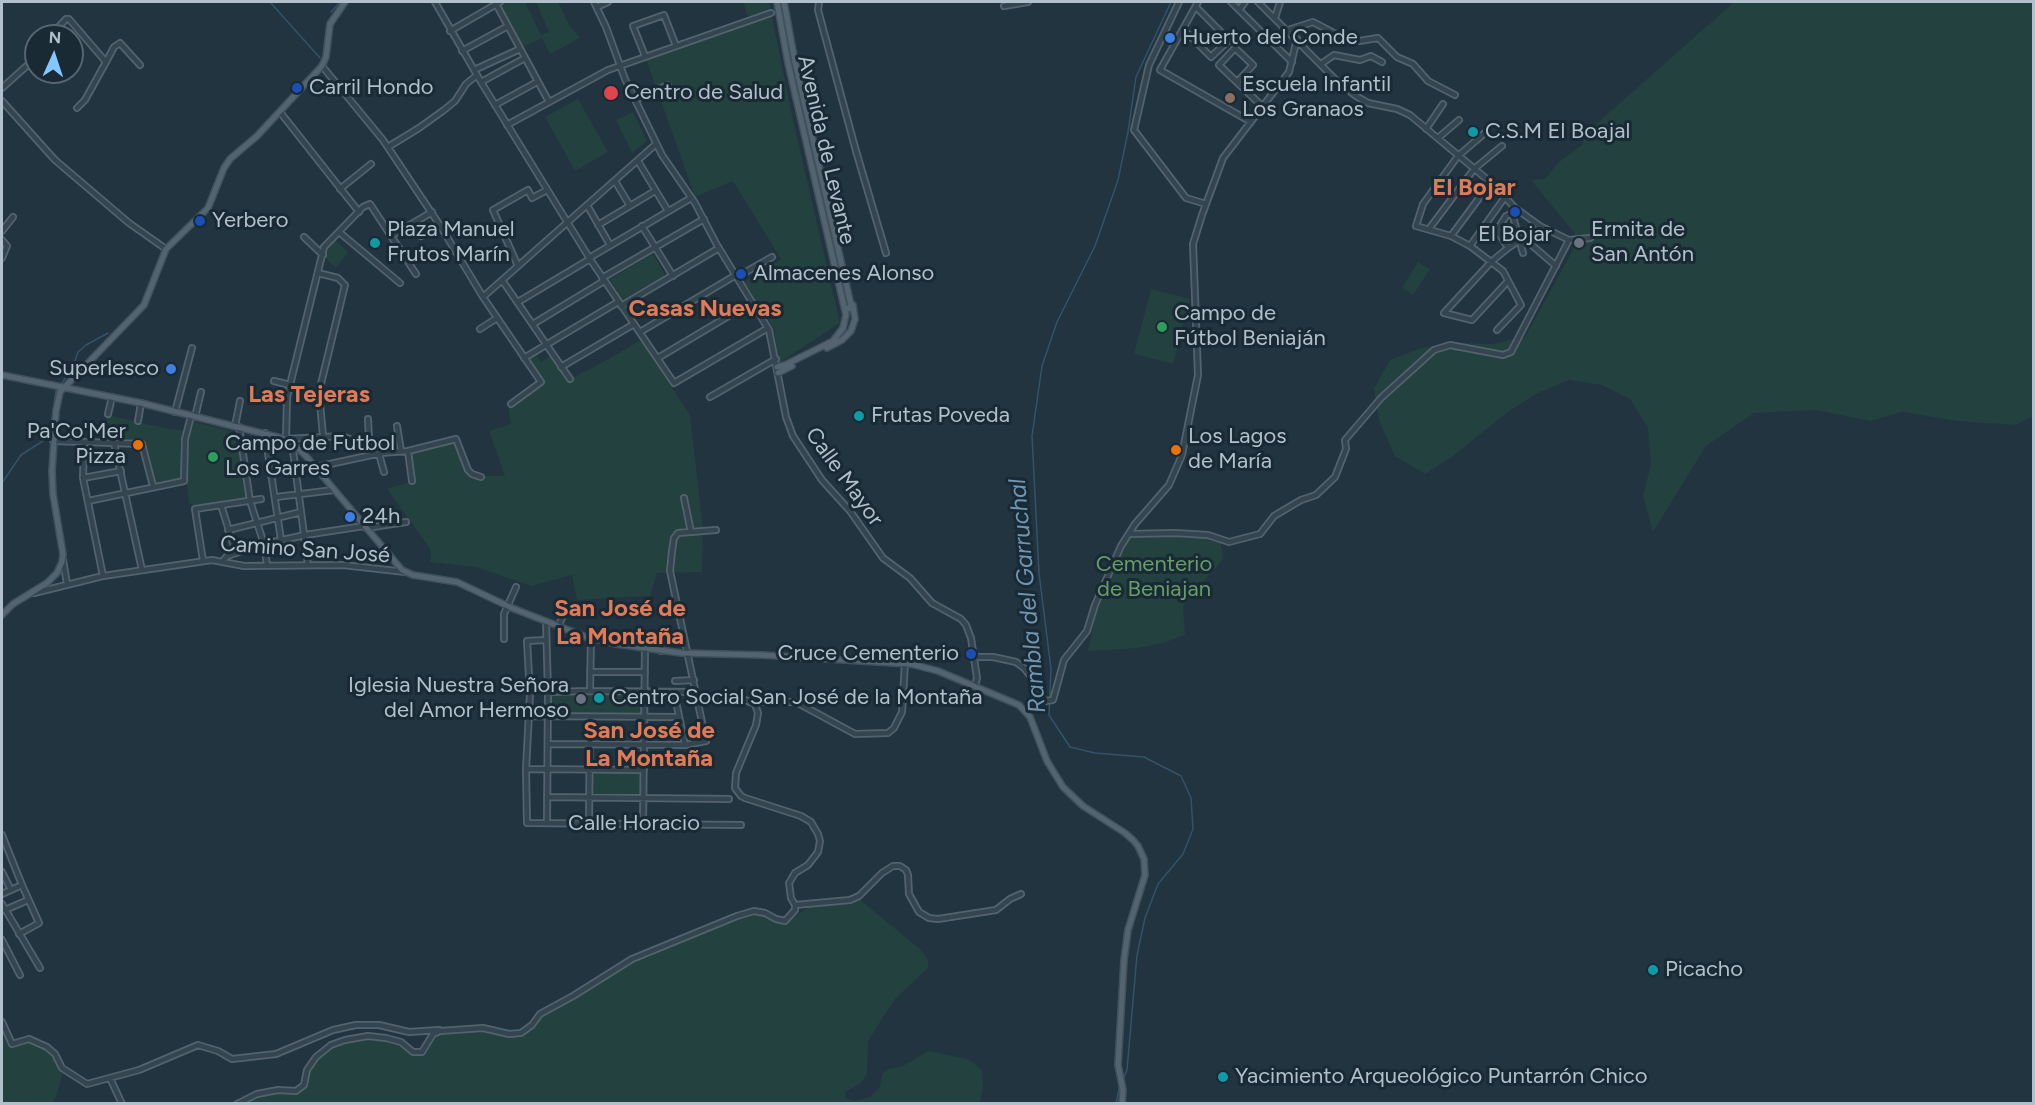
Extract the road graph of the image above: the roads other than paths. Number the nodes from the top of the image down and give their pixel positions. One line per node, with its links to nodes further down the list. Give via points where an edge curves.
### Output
1 (345, 2): 40 (main road, via 330,24)
2 (435, 2): 27 (street)
3 (497, 2): 24 (street); 27 (street)
4 (594, 2): 17 (street, Calle Mayor)
5 (608, 2): 17 (street)
6 (777, 2): 133 (main road, Avenida de Levante)
7 (784, 2): 128 (main road, Avenida de Levante)
8 (819, 2): 111 (street, via 818,10)
9 (1028, 2): 16 (street)
10 (1179, 2): 78 (street, via 1149,65 1134,130 1186,198)
11 (1198, 2): 18 (street)
12 (1231, 2): 19 (street)
13 (1245, 2): 19 (street)
14 (1258, 2): 21 (street)
15 (1280, 2): 21 (street)
16 (1004, 6)
17 (597, 7): 41 (street, Calle Mayor)
18 (1196, 7): 25 (street); 25 (street, via 1228,40 1211,57)
19 (1239, 10): 36 (street)
20 (771, 13): 30 (street)
21 (1275, 18): 26 (street)
22 (62, 24): 23 (street, via 69,19)
23 (73, 24)
24 (508, 26): 31 (street); 32 (street)
25 (1183, 29): 59 (street, via 1160,70)
26 (1288, 30): 29 (street); 49 (street, via 1313,22 1359,40 1378,38 1397,57 1413,64 1428,81)
27 (450, 31): 32 (street)
28 (84, 36): 35 (street)
29 (1297, 39): 36 (street); 38 (street)
30 (676, 46): 33 (street); 33 (street, via 664,15 633,26)
31 (520, 49): 34 (street); 43 (street)
32 (462, 51): 43 (street)
33 (645, 56): 41 (street)
34 (525, 58): 45 (street); 46 (street)
35 (106, 62): 39 (street, via 120,43); 56 (street, via 86,100)
36 (1292, 62): 55 (street)
37 (1383, 62): 38 (street, via 1371,56 1360,60 1334,56)
38 (1321, 64): 61 (street, via 1361,99 1405,112)
39 (140, 65)
40 (322, 66): 57 (main road); 66 (street)
41 (620, 66): 50 (street, Calle Mayor); 52 (street)
42 (24, 68): 48 (street)
43 (475, 73): 45 (street); 66 (street, via 455,101)
44 (1237, 81): 44 (street, via 1253,65 1235,48 1219,64); 55 (street)
45 (480, 82): 54 (street)
46 (537, 82): 52 (street); 54 (street)
47 (668, 85): 50 (street)
48 (2, 88)
49 (1455, 96)
50 (635, 100): 64 (street, Calle Mayor)
51 (2, 101): 110 (street, via 55,160)
52 (549, 102): 60 (street)
53 (1443, 104): 61 (street)
54 (495, 105): 60 (street)
55 (1263, 107): 59 (street)
56 (77, 108)
57 (280, 112): 73 (street); 110 (main road, via 230,159 208,208)
58 (1459, 120): 63 (street)
59 (1251, 122): 78 (street, via 1223,158)
60 (507, 125): 74 (street)
61 (1426, 129): 63 (street)
62 (1486, 132): 67 (street)
63 (1438, 138): 67 (street)
64 (656, 144): 68 (street); 77 (street, Calle Mayor)
65 (1502, 146): 70 (street)
66 (388, 147): 84 (street)
67 (1458, 156): 70 (street); 92 (street, via 1423,204 1416,226)
68 (638, 161): 71 (street); 75 (street)
69 (371, 164): 73 (street)
70 (1474, 169): 72 (street); 92 (street)
71 (615, 181): 79 (street); 80 (street)
72 (1491, 182): 76 (street); 97 (street)
73 (340, 189): 83 (street)
74 (547, 190): 87 (street); 118 (street, via 532,198 528,190 494,210)
75 (655, 191): 80 (street); 82 (street)
76 (1505, 197): 81 (street); 105 (street)
77 (691, 198): 82 (street); 86 (street, Calle Mayor)
78 (1206, 204): 202 (street, via 1193,244 1198,375 1182,455 1169,485)
79 (587, 205): 87 (street); 89 (street)
80 (630, 206): 89 (street)
81 (1514, 210): 91 (street); 101 (street); 109 (street, via 1497,230)
82 (668, 211): 90 (street)
83 (359, 212): 94 (street); 95 (street, via 370,204)
84 (432, 212): 88 (street); 95 (street)
85 (13, 218): 93 (street)
86 (704, 219): 107 (street); 108 (street, Calle Mayor)
87 (568, 222): 116 (street); 118 (street)
88 (440, 225): 96 (street); 129 (street)
89 (598, 225): 104 (street)
90 (642, 226): 104 (street); 107 (street)
91 (1540, 226): 102 (street); 103 (street)
92 (1429, 229): 97 (street)
93 (2, 231)
94 (339, 232): 113 (street, via 324,247); 127 (street)
95 (391, 236): 121 (street)
96 (421, 236)
97 (1451, 236): 105 (street)
98 (304, 237): 113 (street)
99 (1590, 238): 102 (street)
100 (2, 240): 115 (street, via 7,246)
101 (1520, 240): 106 (street); 109 (street)
102 (1569, 240): 119 (street)
103 (1527, 241): 106 (street); 119 (street)
104 (610, 245): 116 (street)
105 (1470, 246): 117 (street)
106 (1522, 246): 112 (street)
107 (656, 247): 122 (street); 125 (street)
108 (719, 248): 122 (street); 123 (street, Calle Mayor)
109 (1508, 248): 117 (street)
110 (166, 249): 152 (main road, via 144,305)
111 (886, 253)
112 (1522, 253)
113 (323, 255): 120 (street)
114 (772, 257): 123 (street)
115 (2, 258)
116 (589, 258): 125 (street); 130 (street)
117 (1491, 262): 126 (street); 126 (street, via 1444,313 1472,320)
118 (518, 266): 124 (street)
119 (1556, 267): 202 (street, via 1511,352 1503,355 1450,345 1434,350 1381,398 1345,440 1346,449 1335,477 1316,495 1274,516 1260,534 1229,542 1208,535)
120 (318, 273): 151 (street); 167 (street, via 338,278 345,285 319,392)
121 (416, 274)
122 (673, 276): 132 (street)
123 (737, 276): 131 (street, Calle Mayor); 140 (street)
124 (502, 280): 129 (street); 130 (street)
125 (603, 280): 132 (street); 135 (street)
126 (1508, 281): 139 (street, via 1521,305)
127 (400, 284)
128 (847, 286): 133 (main road, Avenida de Levante, via 851,306); 147 (main road, Avenida de Levante, via 855,315 848,335)
129 (483, 297): 134 (street)
130 (518, 302): 135 (street)
131 (752, 302): 137 (street, Calle Mayor); 144 (street)
132 (620, 304): 136 (street); 141 (street)
133 (845, 306): 147 (main road, Avenida de Levante, via 846,322 837,338)
134 (497, 318): 138 (street); 143 (street)
135 (533, 324): 141 (street)
136 (634, 324): 140 (street); 146 (street)
137 (768, 328): 144 (street, via 674,383); 145 (street, Calle Mayor)
138 (480, 329)
139 (1497, 330)
140 (640, 332): 144 (street)
141 (546, 345): 143 (street); 146 (street)
142 (192, 348): 159 (street)
143 (524, 358): 158 (street, via 541,382)
144 (658, 358)
145 (776, 359): 147 (street, Calle Mayor); 155 (street)
146 (561, 367): 149 (street)
147 (778, 370): 234 (street, Calle Mayor, via 789,428 822,480 883,558 910,578 932,603 964,622)
148 (2, 375): 152 (main road)
149 (570, 379)
150 (274, 381): 151 (street)
151 (290, 385): 168 (street)
152 (64, 387): 154 (main road); 169 (main road, via 57,402)
153 (201, 392): 161 (street)
154 (112, 397): 157 (main road); 160 (street)
155 (710, 397)
156 (240, 401): 165 (street)
157 (141, 403): 159 (main road); 163 (street)
158 (511, 404)
159 (175, 412): 161 (main road)
160 (108, 414)
161 (193, 416): 165 (main road); 184 (street, via 185,439 184,481)
162 (368, 419): 172 (street, via 369,439)
163 (138, 421)
164 (397, 426): 173 (street)
165 (237, 427): 166 (main road); 192 (street)
166 (266, 433): 168 (main road); 188 (street)
167 (323, 436): 168 (street); 172 (street)
168 (289, 440): 175 (street); 177 (main road)
169 (53, 441): 170 (street); 207 (main road, via 53,489)
170 (84, 442): 171 (street); 182 (street)
171 (114, 443): 179 (street); 184 (street, via 142,444)
172 (374, 443): 176 (street)
173 (401, 451): 174 (street); 176 (street)
174 (408, 451): 181 (street, via 456,439 468,470); 183 (street)
175 (293, 453): 177 (street); 187 (street)
176 (380, 453): 178 (street); 180 (street)
177 (305, 455): 178 (main road)
178 (316, 467): 185 (main road)
179 (121, 471): 182 (street); 186 (street)
180 (384, 472)
181 (481, 477)
182 (83, 478): 191 (street)
183 (412, 481)
184 (153, 486): 186 (street)
185 (334, 490): 187 (street); 198 (main road)
186 (126, 493): 191 (street); 213 (street)
187 (298, 494): 188 (street); 194 (street)
188 (276, 497): 195 (street)
189 (684, 498): 201 (street)
190 (261, 499): 192 (street)
191 (88, 501): 216 (street)
192 (250, 501): 193 (street); 197 (street)
193 (221, 505): 199 (street); 208 (street, via 195,509)
194 (301, 513): 195 (street); 203 (street)
195 (278, 518): 197 (street); 204 (street)
196 (406, 522): 198 (street)
197 (256, 523): 199 (street); 205 (street)
198 (365, 527): 203 (street); 214 (main road)
199 (228, 530): 206 (street)
200 (716, 530): 201 (street)
201 (691, 532): 227 (street, via 678,533 674,538 670,571)
202 (1128, 534): 234 (street, via 1087,630 1064,660 1053,700 1042,699 1024,668 1016,662)
203 (304, 535): 204 (street); 211 (street)
204 (281, 540): 205 (street)
205 (264, 544): 206 (street); 210 (street)
206 (236, 553): 209 (street, via 227,555)
207 (62, 560): 212 (main road); 215 (street)
208 (203, 561): 209 (street, Camino San José); 213 (street, Camino San José)
209 (223, 561): 210 (street, Camino San José, via 244,566)
210 (267, 565): 211 (street, Camino San José)
211 (308, 565): 214 (street, Camino San José)
212 (60, 569): 215 (street); 217 (main road)
213 (142, 570): 216 (street, Camino San José)
214 (405, 572): 222 (main road, Camino San José, via 457,582)
215 (65, 574): 218 (street)
216 (103, 576): 218 (street, Camino San José)
217 (50, 580): 220 (street); 221 (main road)
218 (68, 584): 220 (street, Camino San José)
219 (516, 587): 222 (street)
220 (54, 588): 221 (street, Camino San José)
221 (33, 593): 224 (main road)
222 (507, 606): 225 (main road, Camino San José); 229 (street)
223 (562, 607): 226 (street)
224 (2, 615)
225 (546, 622): 226 (main road, Camino San José); 230 (street)
226 (558, 627): 228 (main road, Camino San José)
227 (683, 635): 232 (street, via 661,638); 233 (street)
228 (591, 638): 231 (main road, Camino San José); 236 (street)
229 (504, 639)
230 (545, 640): 242 (street); 247 (street, via 527,641)
231 (645, 648): 232 (main road, Camino San José); 237 (street)
232 (661, 651): 233 (main road, Camino San José)
233 (687, 653): 235 (main road, Camino San José); 238 (street)
234 (974, 657): 240 (street, Calle Mayor)
235 (905, 663): 240 (main road, Camino San José); 246 (street, via 902,712 888,733 855,734 796,702)
236 (590, 672): 237 (street); 241 (street)
237 (645, 672): 243 (street)
238 (694, 680): 239 (street); 245 (street)
239 (675, 681)
240 (975, 686): 289 (main road, Camino San José, via 1023,708 1051,770 1063,787 1083,806 1125,833 1142,853 1145,875 1125,950 1118,1065)
241 (590, 691): 242 (street); 243 (street)
242 (548, 692): 248 (street)
243 (644, 692): 244 (street); 250 (street)
244 (674, 692): 245 (street); 251 (street)
245 (696, 692): 246 (street, via 705,698); 255 (street, via 706,741)
246 (753, 702): 276 (street, via 758,710 756,725 736,773 735,788 745,798 811,822 820,841 818,852 789,883)
247 (529, 716): 248 (street); 256 (street)
248 (548, 716): 249 (street); 252 (street)
249 (590, 717): 250 (street); 253 (street)
250 (644, 717): 251 (street); 254 (street)
251 (679, 717): 255 (street)
252 (548, 744): 253 (street); 257 (street)
253 (589, 744): 254 (street); 258 (street)
254 (644, 745): 255 (street); 259 (street)
255 (685, 745)
256 (526, 769): 257 (street); 264 (street, Calle Horacio, via 527,823)
257 (547, 769): 258 (street); 260 (street)
258 (589, 770): 259 (street); 261 (street)
259 (644, 770): 262 (street)
260 (547, 797): 261 (street); 264 (street)
261 (589, 797): 262 (street); 265 (street)
262 (644, 798): 263 (street); 266 (street)
263 (729, 799)
264 (547, 823): 265 (street, Calle Horacio)
265 (589, 823): 266 (street, Calle Horacio)
266 (644, 824): 267 (street, Calle Horacio)
267 (741, 825)
268 (2, 836): 270 (street)
269 (2, 872): 271 (street)
270 (21, 885): 271 (street); 274 (street)
271 (11, 890): 272 (street)
272 (2, 894)
273 (1022, 894): 276 (street, via 996,910 929,918 919,912 909,894 906,870 893,866 850,900)
274 (28, 900): 277 (street); 280 (street, via 39,923)
275 (2, 904): 277 (street)
276 (795, 905): 285 (street, via 785,921 754,910 632,959 540,1014 521,1033 483,1028)
277 (5, 910): 278 (street)
278 (8, 916): 279 (street); 280 (street)
279 (2, 920)
280 (19, 934): 282 (street)
281 (2, 940): 283 (street)
282 (40, 968)
283 (20, 975)
284 (2, 1022): 286 (street, via 11,1042 29,1038 47,1047 62,1068 87,1084)
285 (440, 1031): 286 (street, via 409,1032 356,1024 276,1054 232,1059 198,1046); 288 (street, via 433,1034 422,1052 413,1052 401,1042 386,1038 345,1040 315,1057 304,1085 296,1091 257,1094)
286 (110, 1078): 287 (street)
287 (122, 1104)
288 (237, 1104)
289 (1122, 1104)

